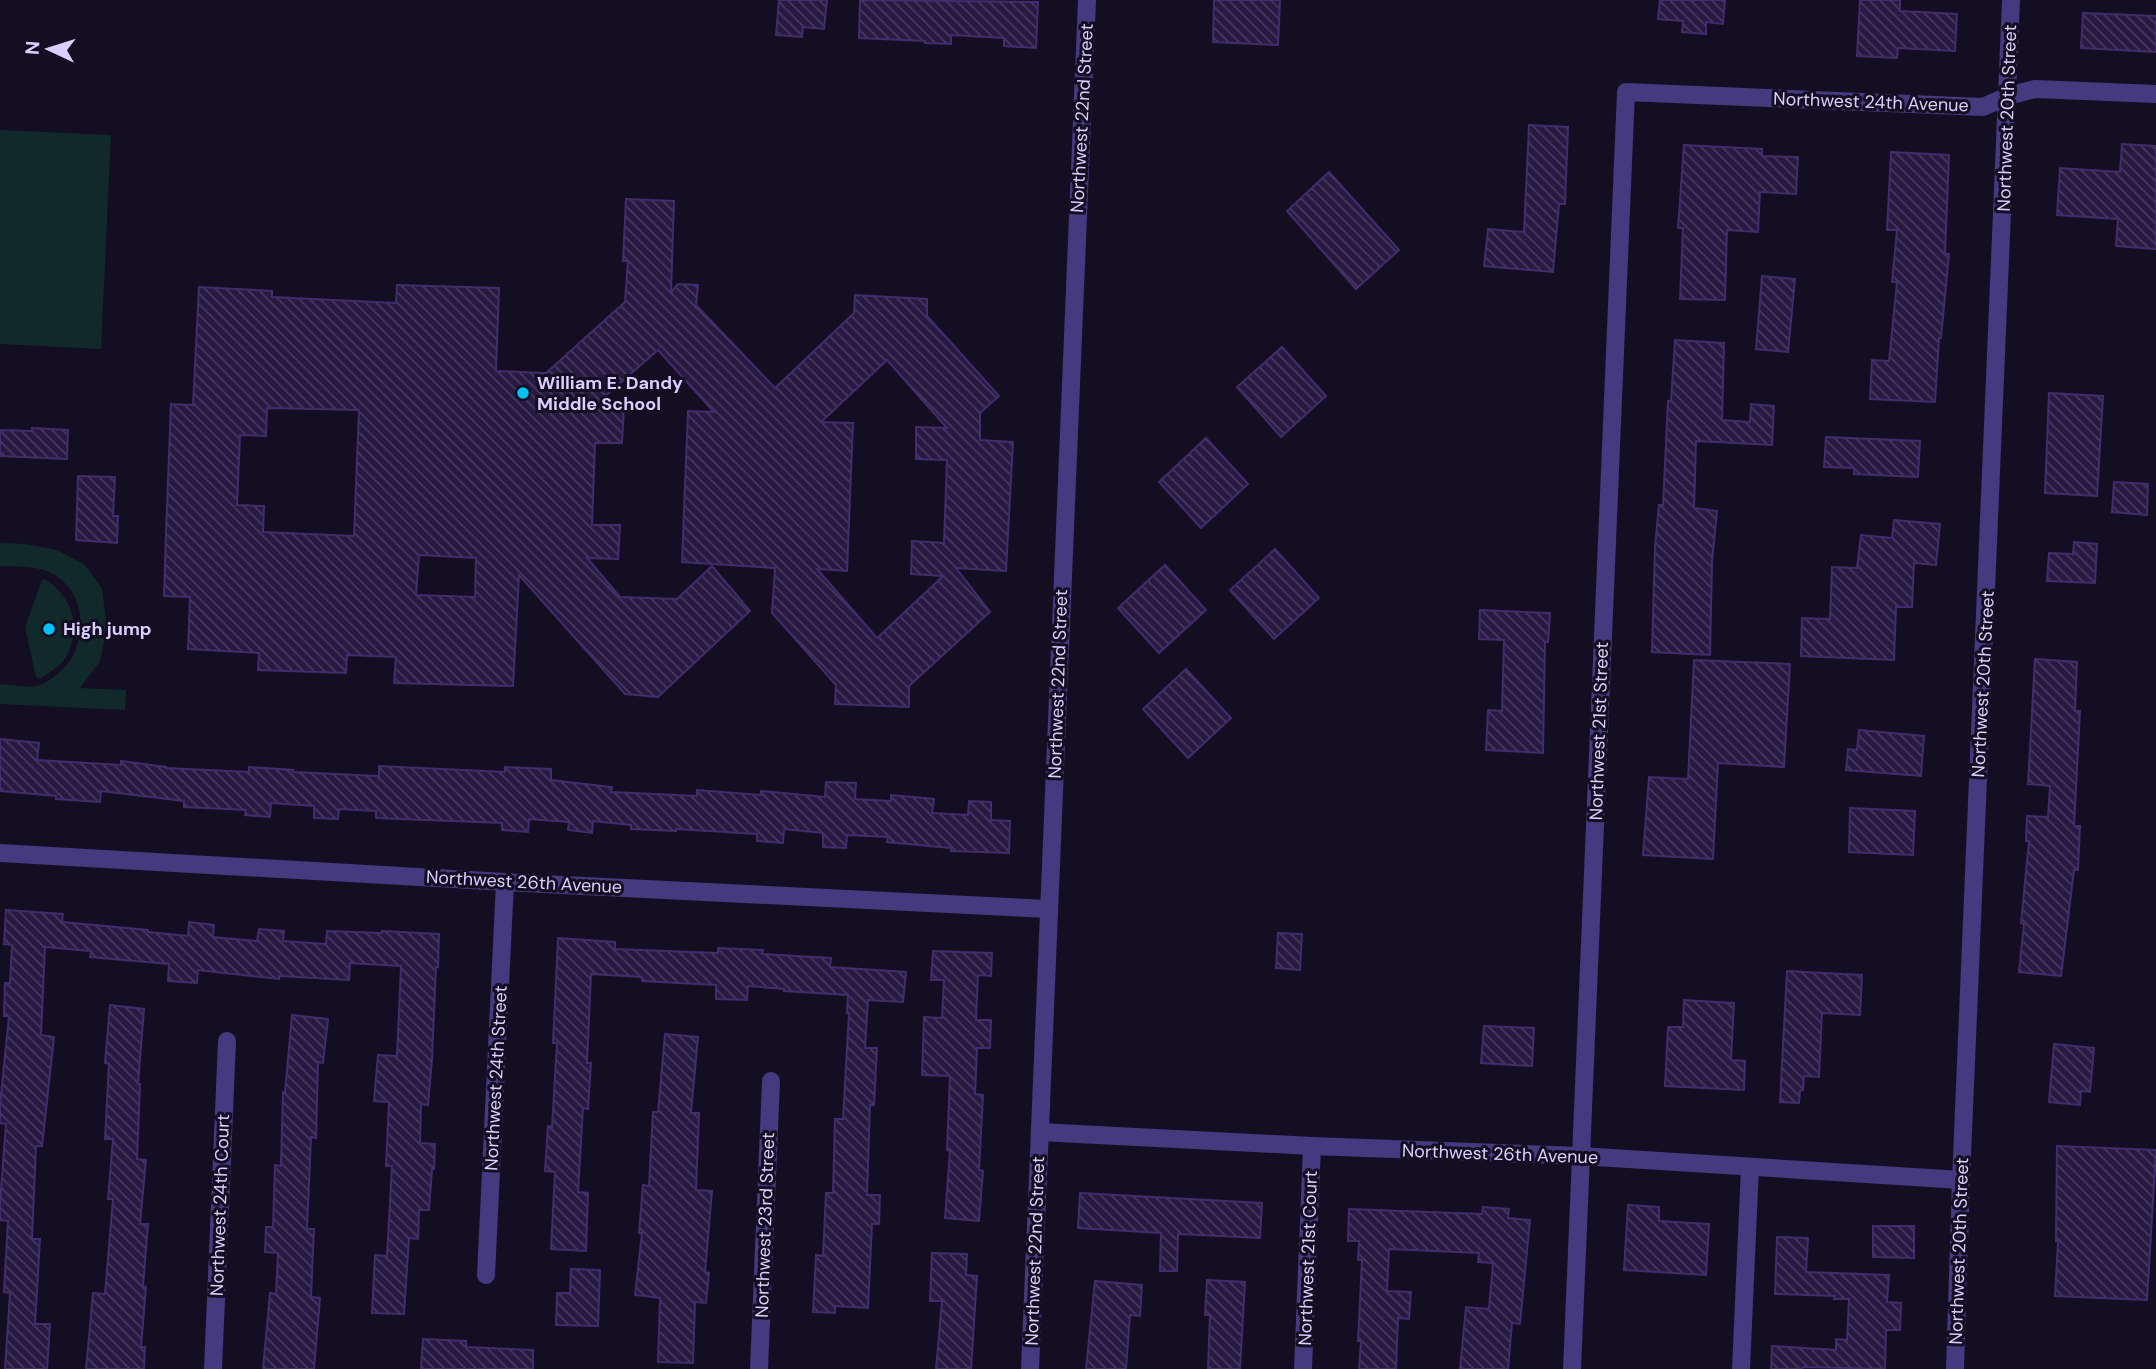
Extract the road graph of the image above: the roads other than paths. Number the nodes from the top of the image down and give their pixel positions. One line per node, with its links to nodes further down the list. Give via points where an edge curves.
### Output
1 (1087, 0): 8 (street, Northwest 22nd Street)
2 (2011, 0): 5 (street, Northwest 20th Street)
3 (1626, 92): 5 (street, Northwest 24th Avenue, via 1983,107); 13 (street, Northwest 21st Street)
4 (2156, 94): 5 (street, Northwest 24th Avenue, via 2035,89)
5 (2008, 96): 15 (street, Northwest 20th Street)
6 (0, 853): 7 (street, Northwest 26th Avenue)
7 (505, 882): 8 (street, Northwest 26th Avenue); 16 (street, Northwest 24th Street)
8 (1048, 909): 11 (street, Northwest 22nd Street)
9 (226, 1041): 17 (street, Northwest 24th Court)
10 (771, 1080): 18 (street, Northwest 23rd Street)
11 (1040, 1132): 12 (street, Northwest 26th Avenue); 19 (street, Northwest 22nd Street)
12 (1312, 1146): 13 (street, Northwest 26th Avenue); 20 (street, Northwest 21st Court)
13 (1580, 1156): 14 (street, Northwest 26th Avenue); 21 (street, Northwest 21st Street)
14 (1750, 1167): 15 (street, Northwest 26th Avenue); 22 (street)
15 (1961, 1180): 23 (street, Northwest 20th Street)
16 (486, 1275)
17 (213, 1369)
18 (759, 1369)
19 (1030, 1369)
20 (1303, 1369)
21 (1572, 1369)
22 (1741, 1369)
23 (1955, 1369)

